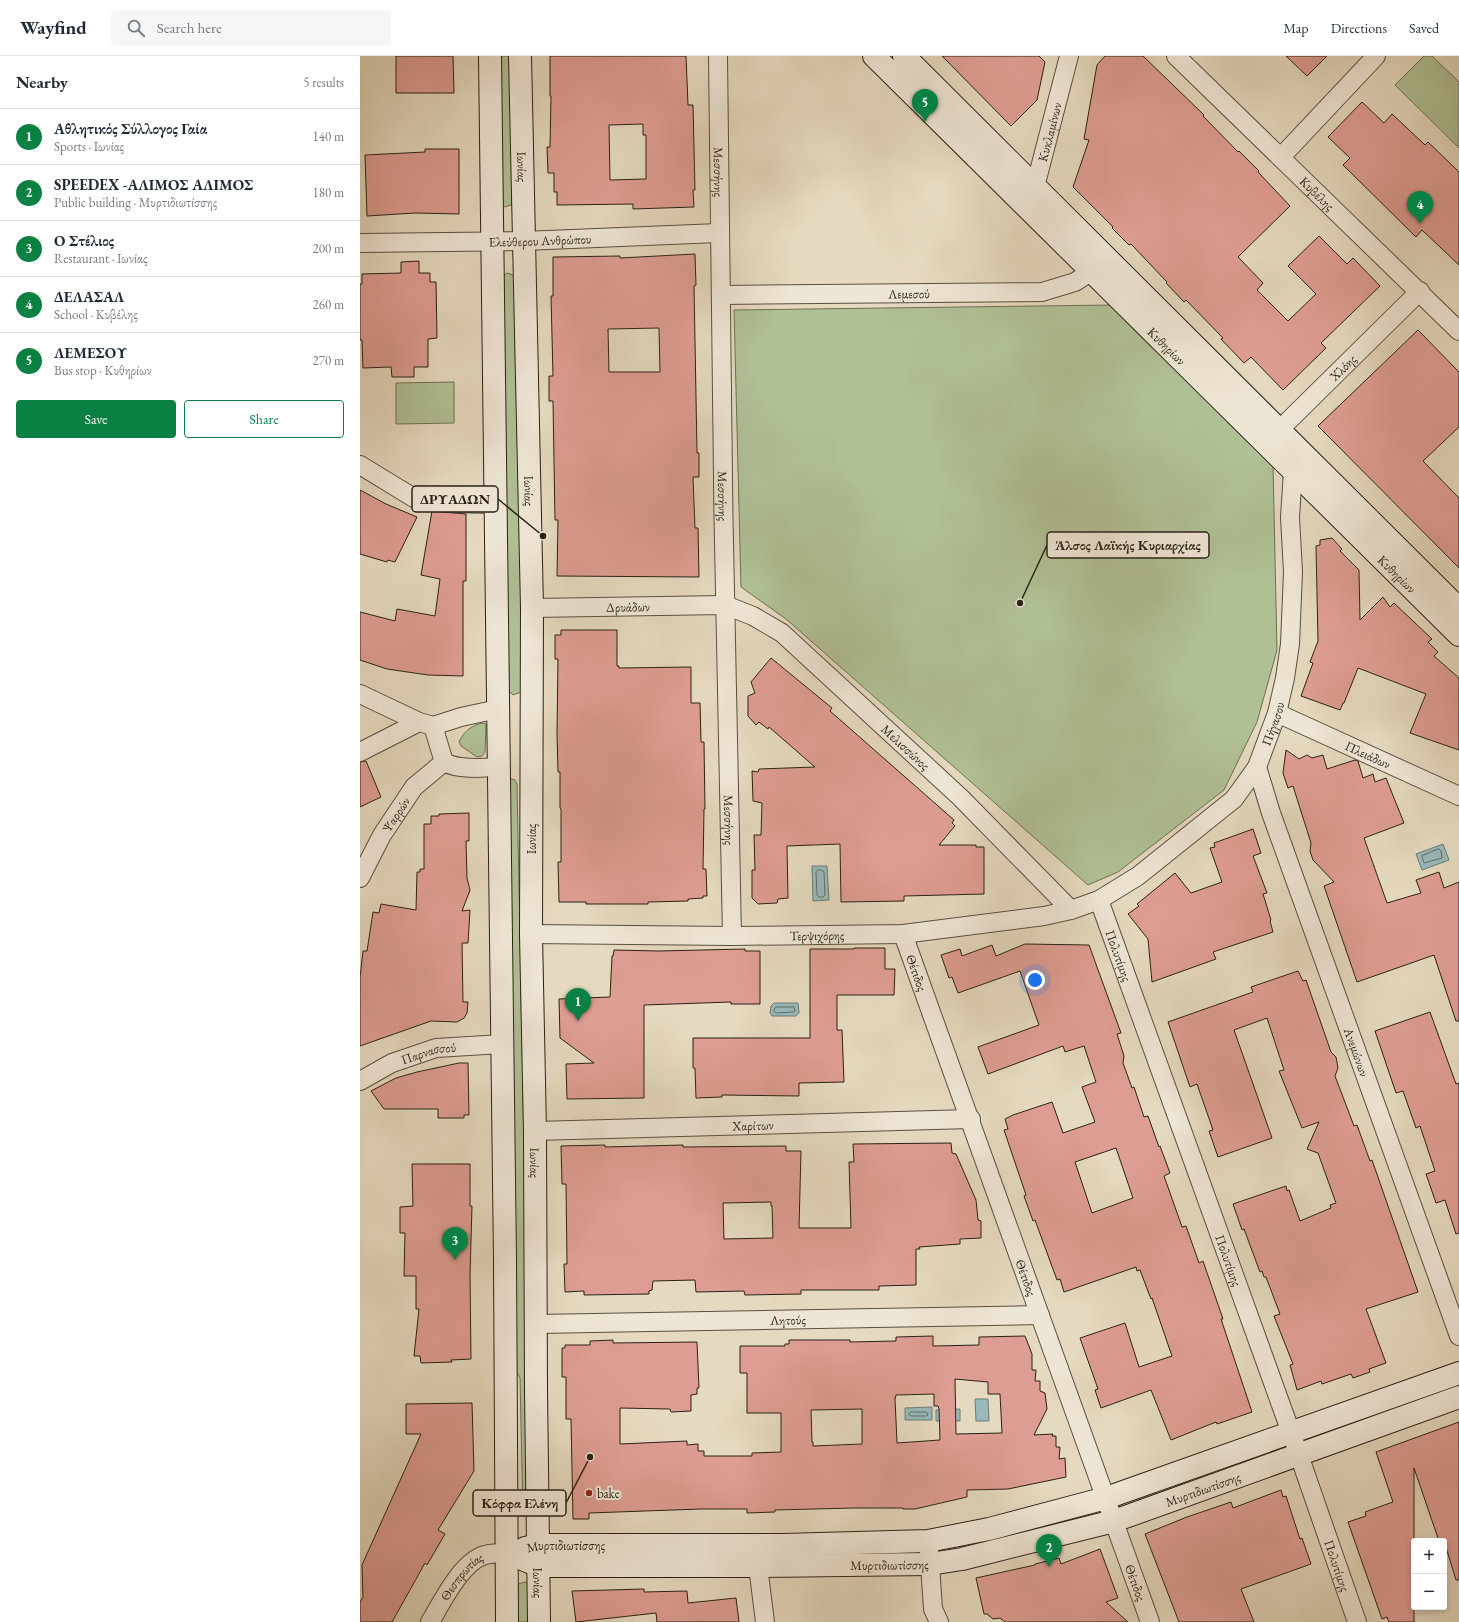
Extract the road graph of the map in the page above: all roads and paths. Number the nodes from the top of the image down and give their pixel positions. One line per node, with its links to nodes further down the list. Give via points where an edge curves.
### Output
1 (490, 56): 13 (street)
2 (520, 56): 14 (street, Ιωνίας)
3 (718, 56): 12 (street, Μεσσήνης)
4 (874, 56): 11 (street, Κυθηρίων)
5 (904, 56): 10 (street, Κυθηρίων)
6 (1069, 56): 10 (street, Κυκλαμίνων)
7 (1176, 56): 9 (street, Κυβέλης)
8 (1376, 56): 9 (street)
9 (1281, 157): 17 (street, Κυβέλης)
10 (1034, 187): 11 (street, Κυκλαμίνων); 20 (street, Κυθηρίων)
11 (1026, 207): 16 (street, Κυθηρίων)
12 (719, 233): 14 (street, Ελεύθερου Ανθρώπου); 18 (street, Μεσσήνης)
13 (492, 241): 14 (street, Ελεύθερου Ανθρώπου); 15 (street, Ελεύθερου Ανθρώπου); 23 (street)
14 (523, 241): 25 (street, Ιωνίας)
15 (360, 243)
16 (1092, 271): 18 (street, Λεμεσού, via 1075,282 1042,292); 20 (street, Κυθηρίων)
17 (1420, 291): 19 (street, Κυβέλης); 20 (street, Χλόης)
18 (721, 295): 24 (street, Μεσσήνης)
19 (1459, 330)
20 (1272, 437): 22 (street, Κυθηρίων); 26 (street, Κυθηρίων)
21 (360, 465): 23 (street, via 414,498 449,503)
22 (1294, 471): 27 (street, Κυθηρίων); 30 (street, Πήγασου, via 1290,517 1293,572 1290,644)
23 (495, 504): 29 (street)
24 (725, 605): 25 (street, Δρυάδων); 39 (street, Μελισσώνος, via 753,616 782,633 960,797); 42 (street, Μεσσήνης)
25 (532, 608): 40 (street, Ιωνίας)
26 (1459, 609)
27 (1459, 635)
28 (360, 694): 31 (street)
29 (498, 709): 31 (street); 34 (street)
30 (1277, 713): 35 (street, Πήγασου); 36 (street, Πλειάδων)
31 (426, 724): 32 (street); 33 (street)
32 (364, 746)
33 (444, 762): 34 (street, via 449,765 478,768); 37 (street, Ψαρρών, via 414,787 382,836)
34 (499, 767): 43 (street)
35 (1257, 767): 38 (street, Πήγασου, via 1234,799 1218,813 1138,876); 49 (street, Ανεμώνων, via 1271,814)
36 (1459, 796)
37 (360, 878)
38 (1099, 900): 39 (street, Τερψιχόρης); 52 (street, Πολυτίμης)
39 (1071, 910): 41 (street, Τερψιχόρης, via 1044,916)
40 (531, 934): 42 (street, Τερψιχόρης); 46 (street, Ιωνίας)
41 (903, 934): 42 (street, Τερψιχόρης); 45 (street, Θέτιδος)
42 (732, 936)
43 (502, 1044): 44 (street, Παρνασσού, via 436,1048 392,1063); 57 (street)
44 (360, 1081)
45 (971, 1119): 46 (street, Χαρίτων); 47 (street, Θέτιδος)
46 (535, 1131): 48 (street, Ιωνίας)
47 (1040, 1315): 48 (street, Λητούς); 54 (street, Θέτιδος)
48 (536, 1324): 58 (street, Ιωνίας)
49 (1459, 1336)
50 (1459, 1373): 52 (street, Μυρτιδιωτίσσης)
51 (1459, 1397): 53 (street, Μυρτιδιωτίσσης)
52 (1291, 1432): 53 (street, Πολυτίμης); 54 (street, Μυρτιδιωτίσσης)
53 (1299, 1455): 55 (street, Μυρτιδιωτίσσης); 67 (street, Πολυτίμης)
54 (1106, 1498): 55 (street, Θέτιδος); 56 (street, Μυρτιδιωτίσσης, via 989,1529)
55 (1114, 1521): 59 (street, Μυρτιδιωτίσσης, via 1020,1546); 66 (street, Θέτιδος)
56 (928, 1541): 58 (street, Μυρτιδιωτίσσης); 59 (street)
57 (507, 1552): 58 (street, Μυρτιδιωτίσσης); 61 (street, Θεσπρωτίας, via 485,1555 470,1562); 62 (street)
58 (539, 1556): 60 (street, Μυρτιδιωτίσσης); 63 (street, Ιωνίας)
59 (930, 1564): 60 (street, Μυρτιδιωτίσσης); 65 (street, via 933,1608)
60 (758, 1566): 64 (street)
61 (430, 1622)
62 (507, 1622)
63 (539, 1622)
64 (765, 1622)
65 (939, 1622)
66 (1150, 1622)
67 (1357, 1622)

